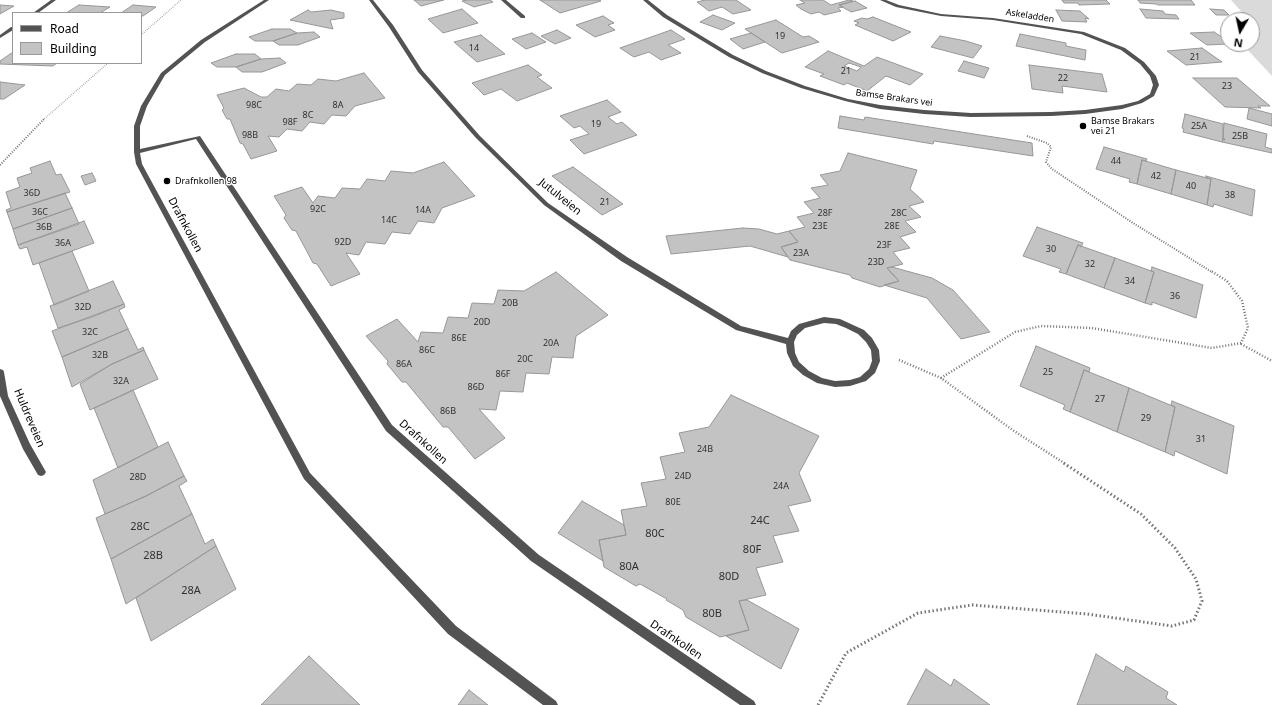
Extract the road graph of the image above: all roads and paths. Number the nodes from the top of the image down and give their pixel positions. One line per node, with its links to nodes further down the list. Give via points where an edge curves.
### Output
1 (54, 0): 8 (street)
2 (181, 0): 11 (path)
3 (267, 0): 16 (street, Drafnkollen, via 203,41 163,74 144,106 137,126)
4 (371, 0): 18 (street, Jutulveien, via 420,71 478,137 546,204 624,259 739,328)
5 (503, 0): 9 (street)
6 (645, 0): 14 (street, Bamse Brakars vei, via 665,16 731,56 764,72 803,88 880,107 971,115 1085,112 1140,102 1152,96)
7 (882, 0): 14 (street, Askeladden, via 898,6 941,14 994,19 1082,33 1123,48 1142,63 1153,76)
8 (36, 12)
9 (523, 17)
10 (12, 29): 12 (street)
11 (142, 34)
12 (0, 37)
13 (107, 64): 17 (path, via 53,110)
14 (1156, 85)
15 (1025, 136): 19 (path, via 1047,143 1051,147 1046,162 1052,169 1226,281 1242,301 1248,328)
16 (137, 152): 25 (street, Drafnkollen, via 139,164 307,476 452,630); 26 (street, Drafnkollen, via 198,137 389,428 535,558)
17 (0, 165)
18 (790, 342): 20 (street, via 794,333 802,326 824,320 837,321 860,332 869,340); 20 (street, via 796,364 806,373 835,384 863,379 872,371 876,361)
19 (1241, 344): 21 (path); 23 (path, via 1212,348 1092,328 1042,326 1015,332)
20 (874, 350): 23 (path)
21 (1272, 361)
22 (0, 372): 24 (street, Huldreveien, via 4,396 26,446)
23 (941, 378): 27 (path, via 1014,432 1140,514 1175,548 1196,579 1202,601 1194,620 1172,626 1087,614 972,606 918,613 846,653)
24 (41, 472)
25 (552, 705)
26 (750, 705)
27 (818, 705)

